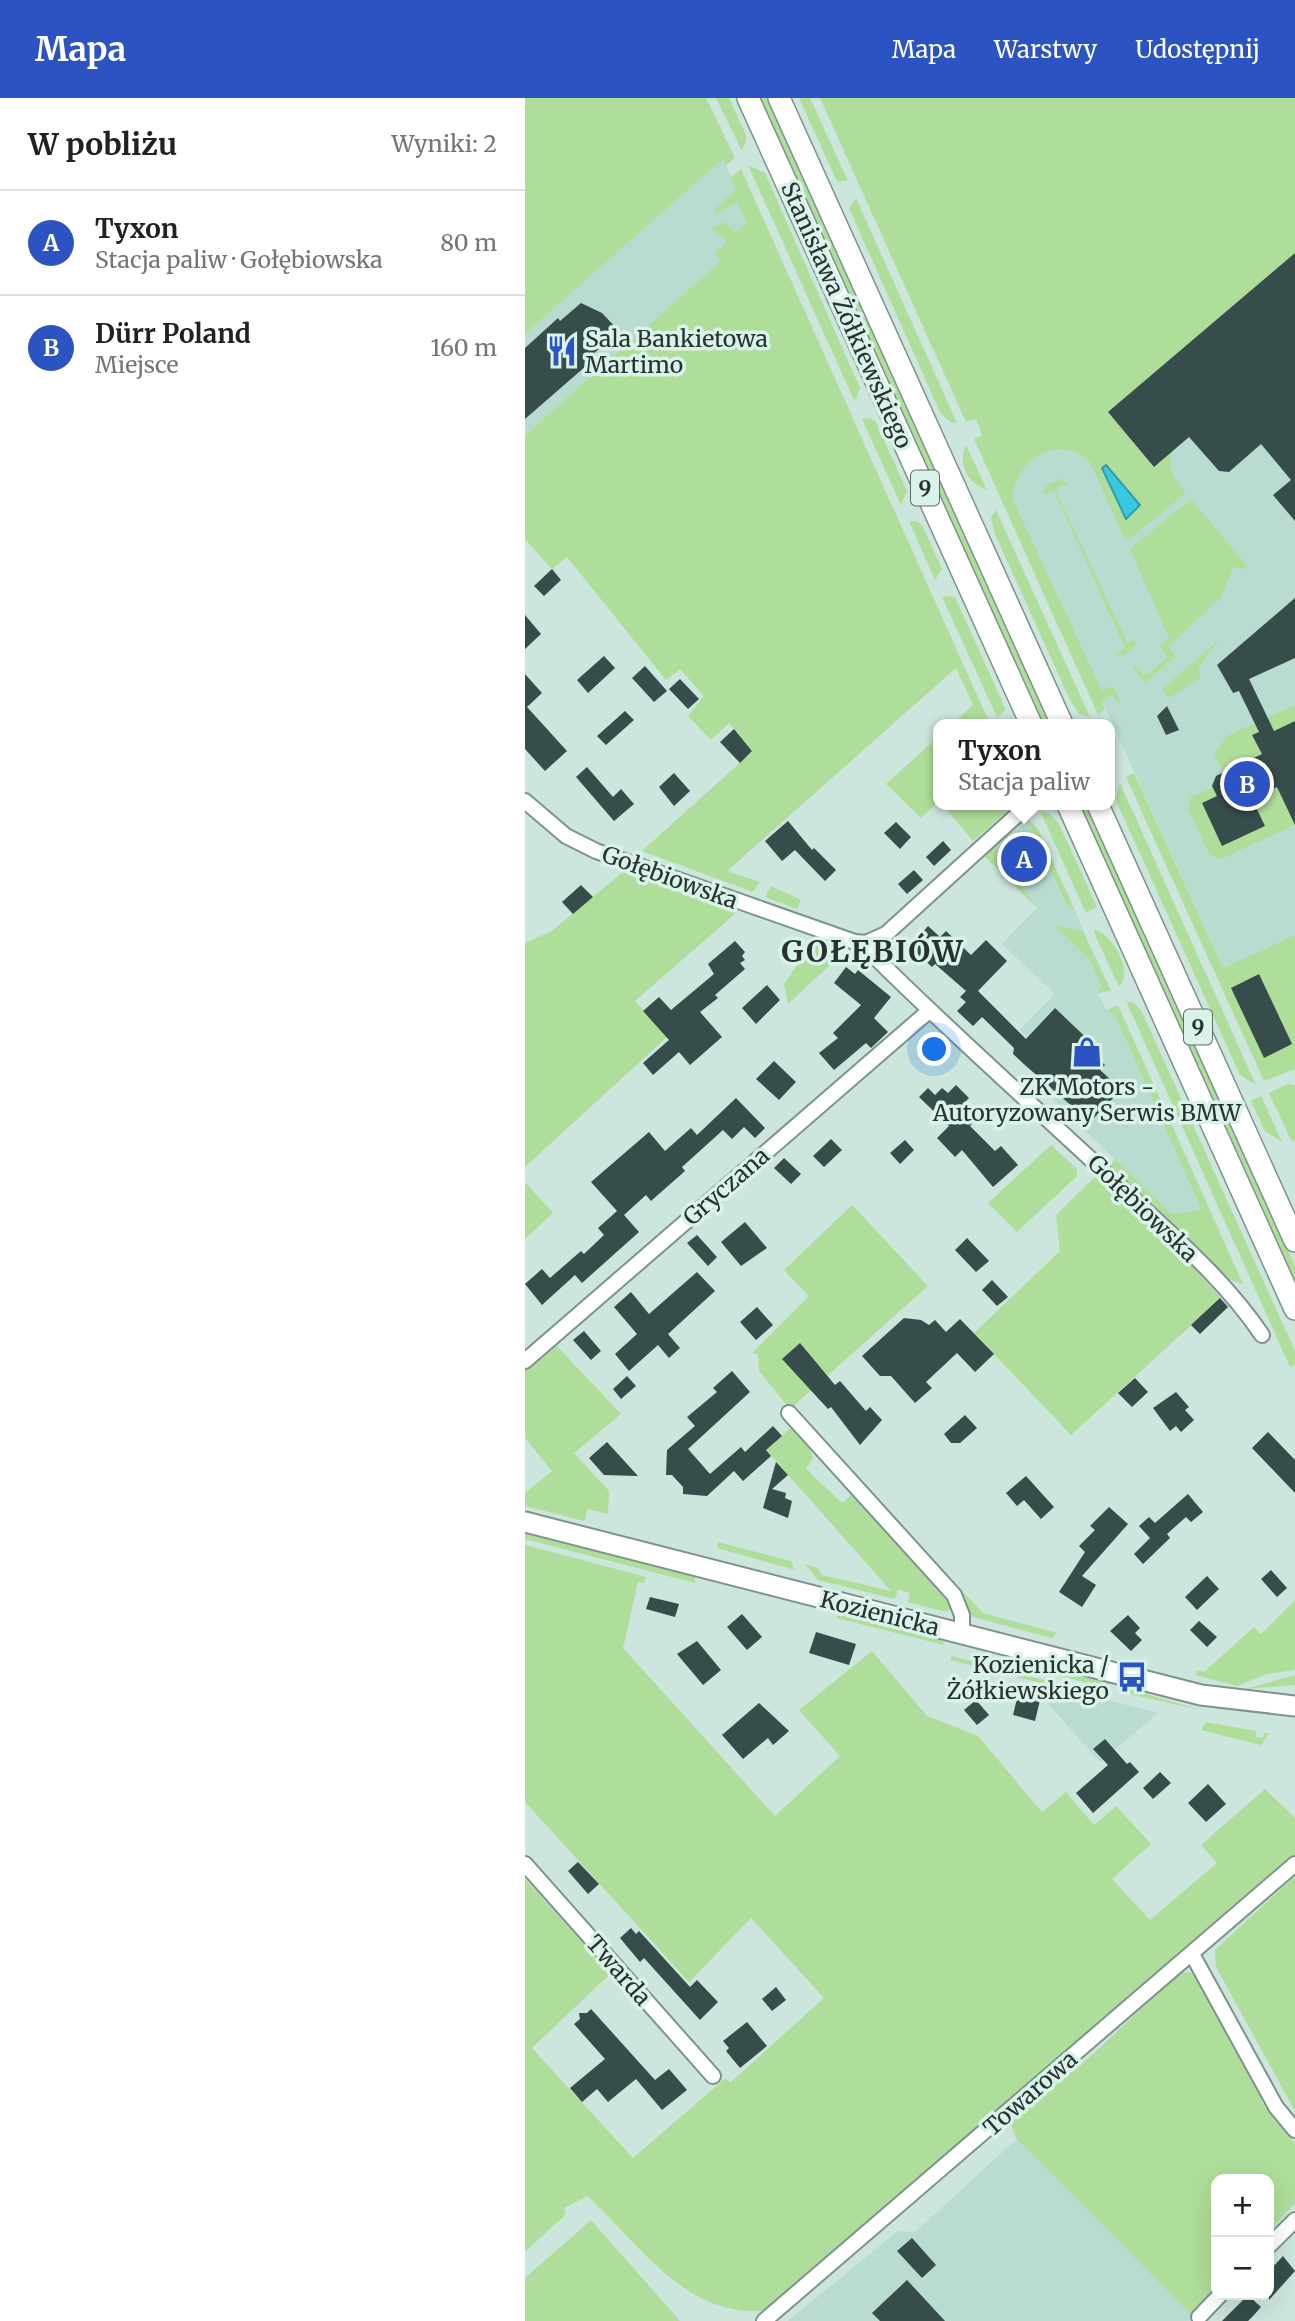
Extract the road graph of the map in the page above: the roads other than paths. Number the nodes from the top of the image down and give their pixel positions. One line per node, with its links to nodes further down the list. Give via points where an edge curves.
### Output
1 (748, 98): 3 (main road, Stanisława Żółkiewskiego / 9)
2 (781, 98): 4 (main road, Stanisława Żółkiewskiego / 9)
3 (1029, 719)
4 (1060, 719)
5 (525, 801): 9 (street, Gołębiowska, via 566,836 596,851)
6 (1022, 810): 9 (street, via 886,934)
7 (1070, 810): 12 (main road, 9)
8 (1100, 810): 11 (main road, 9)
9 (866, 943): 10 (street, Gołębiowska)
10 (929, 1011): 13 (street, Gołębiowska, via 1182,1245 1239,1303); 14 (street, Gryczana)
11 (1295, 1241)
12 (1295, 1309)
13 (1262, 1335)
14 (525, 1361)
15 (789, 1413): 17 (street, via 954,1595 962,1615)
16 (525, 1522): 17 (main road, Kozienicka)
17 (962, 1634): 18 (main road, Kozienicka, via 1201,1695)
18 (1289, 1702)
19 (525, 1864): 22 (street, Twarda)
20 (1295, 1864): 21 (street, Towarowa)
21 (1192, 1954): 23 (street, via 1276,2107); 28 (street, Towarowa)
22 (713, 2076)
23 (1295, 2130)
24 (1295, 2220): 25 (street)
25 (1274, 2241)
26 (1215, 2300): 27 (street)
27 (1199, 2317)
28 (764, 2321)

